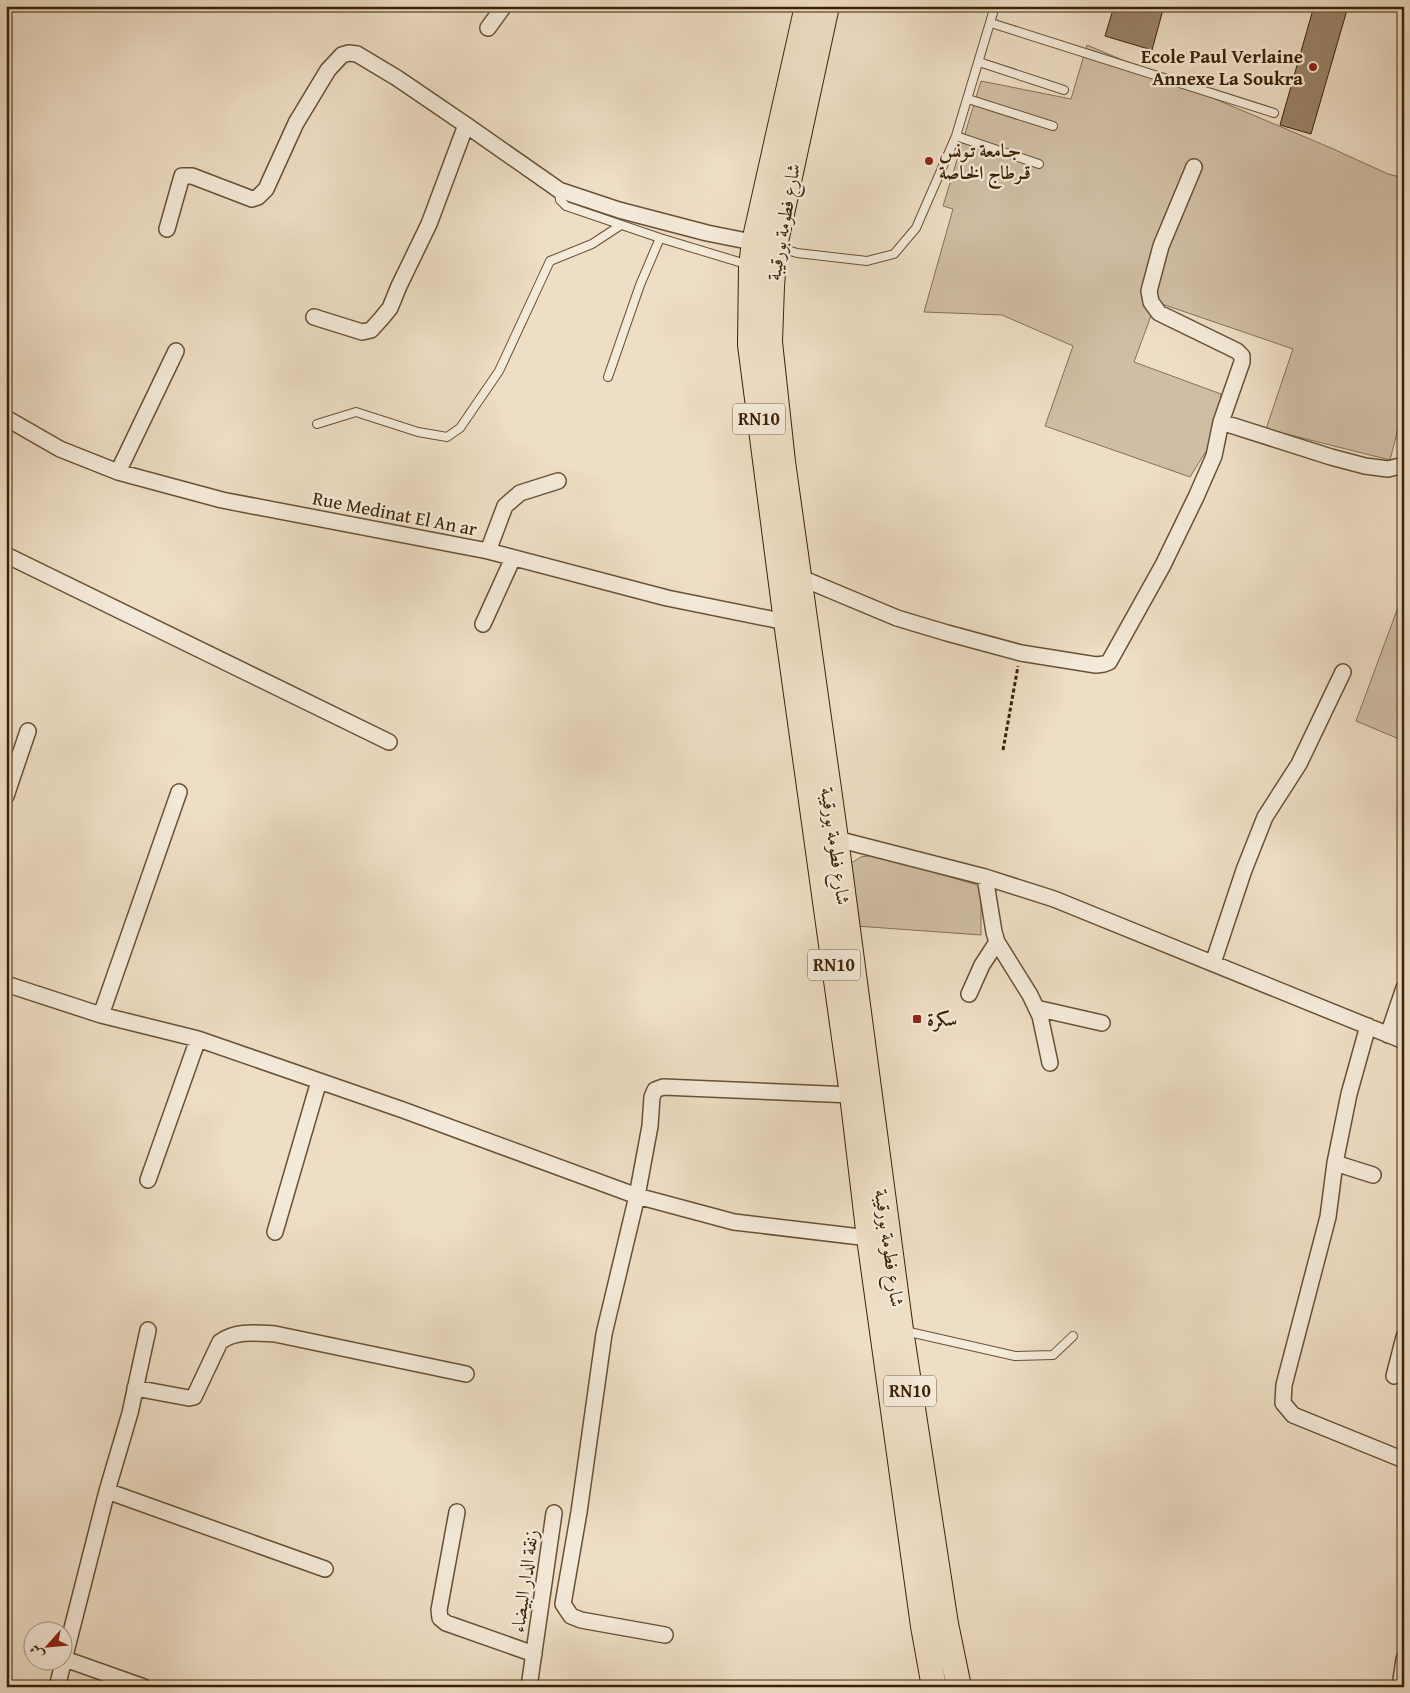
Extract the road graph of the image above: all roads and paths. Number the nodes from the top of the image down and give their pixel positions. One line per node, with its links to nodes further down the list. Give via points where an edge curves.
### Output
1 (504, 6): 6 (street)
2 (807, 6): 20 (main road, شارع فطومة بورقيبة / RN10)
3 (827, 6): 20 (main road, شارع فطومة بورقيبة / RN10)
4 (995, 6): 5 (lane)
5 (991, 23): 7 (lane); 10 (lane)
6 (488, 28)
7 (979, 62): 8 (lane); 9 (lane)
8 (1064, 90)
9 (968, 98): 12 (lane); 13 (lane)
10 (1274, 113)
11 (466, 125): 16 (street); 18 (street, via 357,54 342,55 328,70 296,123 266,189 258,197 252,199 192,176 182,176); 22 (street, via 429,224 390,308 370,330 362,332)
12 (1053, 126)
13 (956, 136): 14 (lane); 20 (lane, via 916,228 894,254 867,261 797,253)
14 (1039, 164)
15 (1194, 167): 26 (street, via 1161,246 1149,291 1151,302 1159,313 1242,356)
16 (559, 190): 17 (lane, via 560,200 566,206); 20 (street, via 619,210)
17 (621, 225): 19 (lane); 27 (lane, via 592,244 550,261 499,371 460,428 447,437 418,432 356,412)
18 (167, 229)
19 (660, 238): 21 (lane); 24 (lane)
20 (764, 244): 21 (main road, شارع فطومة بورقيبة / RN10); 34 (main road, شارع فطومة بورقيبة / RN10, via 772,286 770,342)
21 (750, 266): 35 (main road, شارع فطومة بورقيبة / RN10, via 750,345)
22 (314, 317)
23 (176, 351): 29 (street)
24 (608, 377)
25 (6, 418): 29 (street, Rue Medinat El An ar, via 60,449)
26 (1221, 422): 28 (street, via 1365,466 1388,470); 37 (street, via 1214,456 1196,497 1163,565 1109,662 1082,664)
27 (318, 424)
28 (1404, 465)
29 (118, 472): 31 (street, Rue Medinat El An ar, via 222,500)
30 (558, 481): 31 (street, via 520,493 505,506)
31 (488, 551): 33 (street, Rue Medinat El An ar)
32 (6, 555): 40 (street)
33 (513, 558): 35 (street, Rue Medinat El An ar, via 668,598); 36 (street)
34 (799, 577): 37 (street, via 897,618); 44 (main road, شارع فطومة بورقيبة / RN10)
35 (786, 622): 44 (main road, شارع فطومة بورقيبة / RN10)
36 (483, 624)
37 (1021, 653): 41 (path)
38 (1343, 672): 47 (street, via 1299,764 1265,817)
39 (28, 731): 43 (street)
40 (389, 742)
41 (1003, 750)
42 (179, 792): 52 (street)
43 (6, 796)
44 (826, 837): 45 (street); 60 (main road, شارع فطومة بورقيبة / RN10); 68 (main road, شارع فطومة بورقيبة / RN10)
45 (985, 877): 46 (street); 47 (street, via 1054,899)
46 (997, 942): 50 (street); 51 (street)
47 (1213, 963): 54 (street)
48 (6, 984): 52 (street)
49 (1404, 988): 55 (street)
50 (968, 994)
51 (1036, 1008): 53 (street); 58 (street, via 1044,1029)
52 (101, 1015): 56 (street)
53 (1102, 1023)
54 (1368, 1026): 55 (street); 61 (street, via 1349,1094)
55 (1388, 1035): 57 (street)
56 (198, 1039): 59 (street); 63 (street)
57 (1404, 1041)
58 (1050, 1063)
59 (319, 1081): 64 (street); 65 (street)
60 (852, 1095): 64 (street, via 663,1087 655,1090); 66 (main road, شارع فطومة بورقيبة / RN10)
61 (1335, 1163): 62 (street); 74 (street, via 1328,1217 1284,1385 1283,1403 1293,1415)
62 (1373, 1175)
63 (148, 1180)
64 (637, 1196): 66 (street, via 734,1222); 80 (street, via 604,1334 563,1604 570,1616 581,1620)
65 (276, 1232)
66 (868, 1238): 88 (main road, شارع فطومة بورقيبة / RN10)
67 (148, 1330): 73 (street)
68 (901, 1330): 69 (lane, via 1015,1356 1053,1354); 89 (main road, شارع فطومة بورقيبة / RN10, via 946,1624)
69 (1073, 1336)
70 (1404, 1336): 72 (street)
71 (466, 1374): 73 (street, via 275,1334 248,1332 226,1337 220,1342 194,1397)
72 (1394, 1376)
73 (135, 1388): 75 (street)
74 (1404, 1460)
75 (107, 1491): 78 (street); 79 (street)
76 (457, 1512): 81 (street, زنقة الدار البيضاء, via 440,1618 446,1623)
77 (554, 1513): 81 (street, زنقة الدار البيضاء)
78 (325, 1568)
79 (72, 1631)
80 (664, 1634)
81 (534, 1654): 87 (street, زنقة الدار البيضاء)
82 (1404, 1659): 90 (street)
83 (72, 1661): 86 (street)
84 (62, 1670): 85 (street)
85 (57, 1687)
86 (144, 1687)
87 (529, 1687)
88 (934, 1687)
89 (960, 1687)
90 (1400, 1687)

